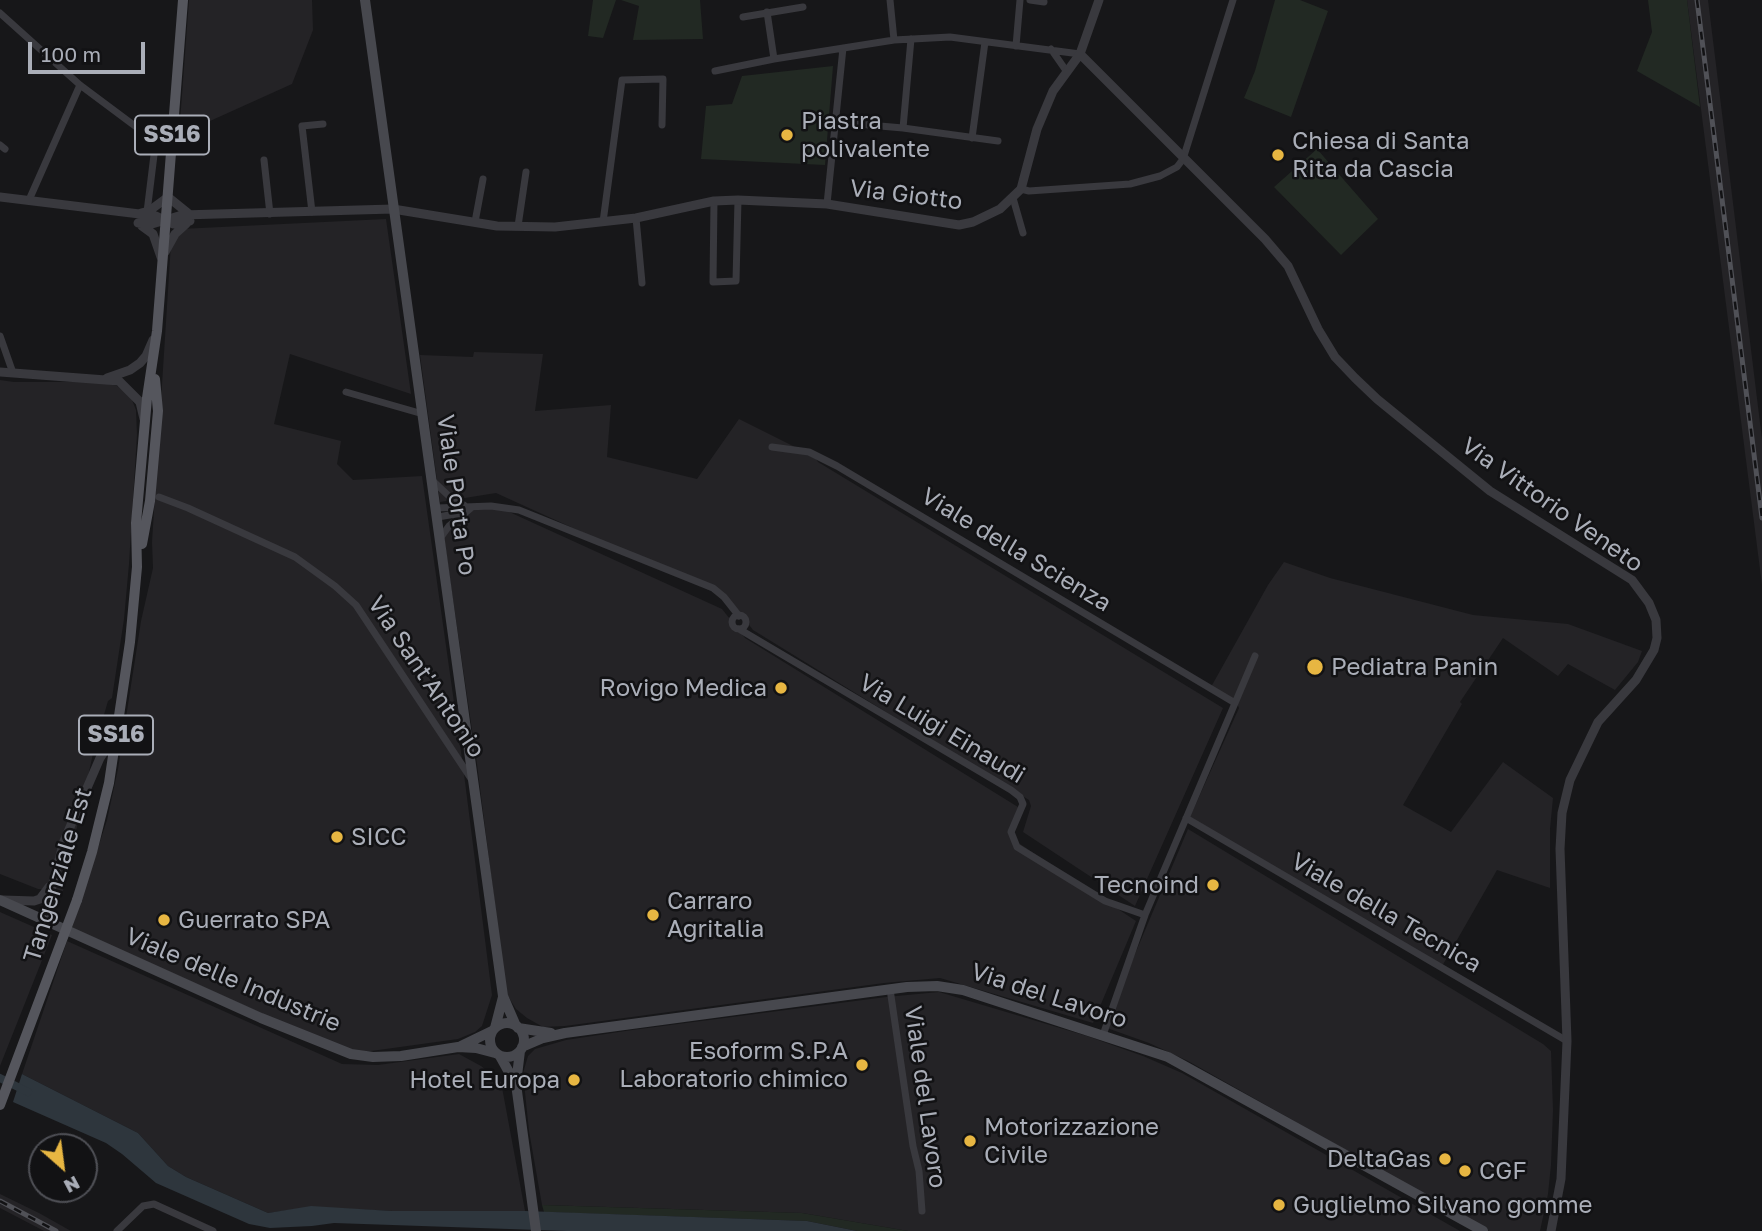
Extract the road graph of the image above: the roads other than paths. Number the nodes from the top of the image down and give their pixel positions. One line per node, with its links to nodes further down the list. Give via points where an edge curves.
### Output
1 (183, 0): 36 (main road, Tangenziale Est / SS16)
2 (365, 0): 42 (main road, Viale Porta Po)
3 (890, 0): 14 (street)
4 (1020, 0): 16 (street)
5 (1030, 0): 8 (street)
6 (1099, 0): 19 (street, Via Giotto)
7 (1233, 0): 30 (street)
8 (1044, 2)
9 (803, 7): 10 (street)
10 (767, 12): 12 (street); 20 (street)
11 (0, 13): 23 (street)
12 (743, 17)
13 (911, 39): 14 (street); 15 (street, via 950,37); 27 (street)
14 (894, 40): 17 (street)
15 (985, 42): 16 (street); 28 (street)
16 (1016, 46): 18 (street)
17 (843, 48): 20 (street); 24 (street)
18 (1054, 49): 19 (street); 22 (street)
19 (1080, 54): 22 (street, Via Giotto); 30 (street, Via Vittorio Veneto)
20 (774, 59): 21 (street)
21 (715, 71)
22 (1067, 72): 34 (street, Via Giotto, via 1053,91 1037,130)
23 (80, 85): 38 (street); 43 (street, via 151,138 154,155)
24 (834, 122): 27 (street); 41 (street)
25 (323, 124): 44 (street, via 302,126)
26 (662, 125): 51 (street, via 663,79 622,80)
27 (903, 128): 28 (street)
28 (972, 138): 29 (street)
29 (998, 141)
30 (1183, 159): 34 (street, via 1160,176 1130,184); 87 (street, Via Vittorio Veneto, via 1288,266 1318,329 1355,379 1490,491 1632,580 1649,603 1656,620 1654,650 1636,680 1598,722 1570,780 1562,813)
31 (264, 160): 45 (street)
32 (526, 172): 52 (street)
33 (483, 179): 50 (street)
34 (1021, 189): 37 (street, Via Giotto)
35 (0, 197): 38 (street)
36 (168, 197): 43 (street); 46 (street); 49 (main road, Tangenziale Est / SS16)
37 (1013, 198): 41 (street, Via Giotto, via 986,217 959,225); 53 (street)
38 (29, 200): 48 (street)
39 (738, 200): 40 (street, Via Giotto); 40 (street, via 736,281 713,282); 41 (street, Via Giotto)
40 (715, 201): 47 (street, Via Giotto)
41 (827, 205)
42 (393, 209): 44 (street, Via Giotto); 50 (street, Via Giotto); 63 (main road, Viale Porta Po)
43 (147, 212): 48 (street)
44 (312, 212): 45 (street, Via Giotto)
45 (270, 214): 46 (street, Via Giotto)
46 (194, 217): 49 (street, Via Giotto); 54 (street, via 175,234)
47 (636, 218): 51 (street, Via Giotto); 55 (street)
48 (137, 219): 49 (street, via 156,216); 54 (street, via 153,234)
49 (165, 221): 54 (main road, Tangenziale Est / SS16)
50 (475, 222): 52 (street, Via Giotto)
51 (603, 222): 52 (street, Via Giotto)
52 (518, 226)
53 (1023, 233)
54 (163, 260): 56 (main road, Tangenziale Est / SS16)
55 (642, 283)
56 (157, 331): 58 (main road, Tangenziale Est / SS16); 61 (street, via 140,363)
57 (0, 337): 60 (street)
58 (153, 365): 64 (main road, Tangenziale Est / SS16); 71 (main road, Tangenziale Est / SS16, via 158,411 150,501)
59 (0, 372): 60 (street)
60 (13, 373): 61 (street)
61 (106, 379): 64 (street, via 119,381 135,395)
62 (346, 392): 63 (street)
63 (423, 414): 66 (main road, Viale Porta Po)
64 (145, 424): 71 (main road, Tangenziale Est / SS16)
65 (772, 447): 73 (street, Viale della Scienza, via 809,452 837,466)
66 (434, 482): 68 (street); 69 (main road, Viale Porta Po)
67 (159, 497): 75 (street, Via Sant'Antonio, via 295,557 335,586 356,606)
68 (471, 508): 69 (street, via 457,514); 70 (street); 79 (street, Via Luigi Einaudi, via 519,510 713,588 736,617 744,619 743,629 1020,797 1023,804 1011,832 1017,847 1105,901)
69 (438, 513): 70 (main road, Viale Porta Po)
70 (441, 537): 75 (main road, Viale Porta Po)
71 (137, 567): 74 (main road, Tangenziale Est / SS16)
72 (1255, 656): 73 (street)
73 (1235, 703): 76 (street)
74 (116, 733): 77 (street, via 70,824); 92 (main road, Tangenziale Est / SS16, bridge, via 92,852)
75 (474, 783): 82 (main road, Viale Porta Po)
76 (1186, 818): 79 (street); 87 (street, Viale della Tecnica)
77 (54, 876): 78 (street, via 45,894 34,901); 80 (street, via 49,907)
78 (1, 900): 80 (main road, Viale delle Industrie)
79 (1145, 915): 86 (street)
80 (55, 925): 88 (main road, Viale delle Industrie, via 351,1054 401,1056)
81 (890, 989): 85 (main road, Via del Lavoro); 86 (main road, Via del Lavoro, via 923,985 963,989); 93 (street, Viale del Lavoro)
82 (503, 996): 83 (main road, Viale Porta Po); 84 (main road, Viale Porta Po)
83 (517, 1027): 84 (main road, via 508,1023); 85 (main road); 89 (main road, Viale Porta Po, via 524,1038)
84 (494, 1029): 88 (main road, Viale delle Industrie); 90 (main road, Viale Porta Po, via 489,1040)
85 (559, 1034): 89 (main road)
86 (1103, 1035): 98 (main road, Via del Lavoro, via 1168,1057)
87 (1567, 1041): 94 (street, Via Vittorio Veneto, via 1561,1179)
88 (458, 1047): 90 (main road, Viale delle Industrie)
89 (521, 1049): 90 (main road, via 513,1056); 91 (main road, Viale Porta Po)
90 (498, 1054): 91 (main road, Viale Porta Po)
91 (516, 1084): 97 (main road, Viale Porta Po)
92 (0, 1105)
93 (922, 1211)
94 (1551, 1229)
95 (117, 1231): 96 (street, via 143,1206 154,1204)
96 (213, 1231)
97 (536, 1231)
98 (1483, 1231)

